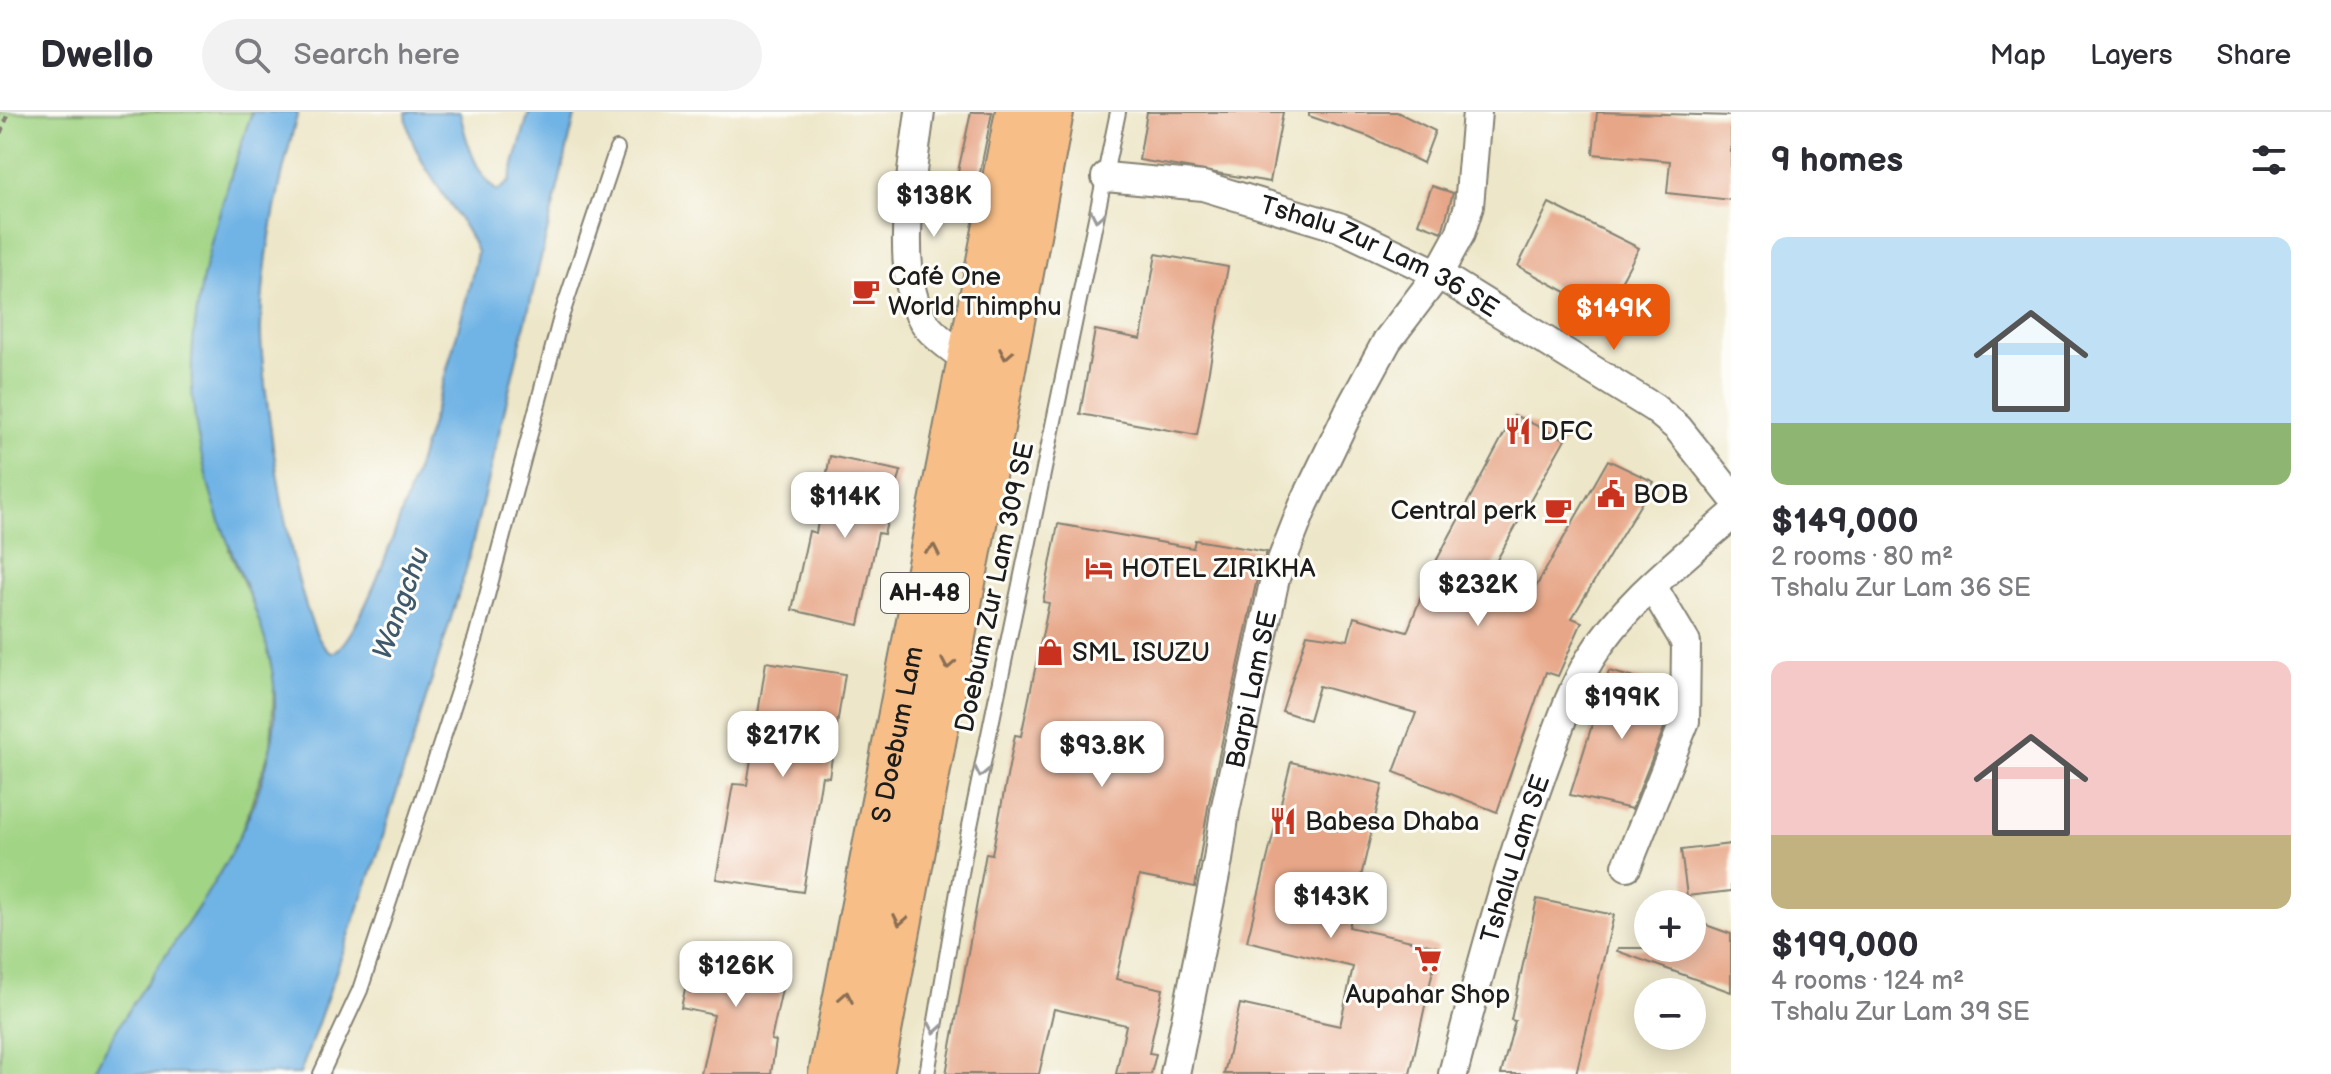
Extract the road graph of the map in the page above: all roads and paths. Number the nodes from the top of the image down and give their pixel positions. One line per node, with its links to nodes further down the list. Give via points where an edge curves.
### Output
1 (9, 112): 7 (path)
2 (920, 112): 11 (street, via 907,210 910,292 927,326)
3 (1018, 112): 11 (highway, S Doebum Lam / AH-48)
4 (1051, 112): 18 (highway, S Doebum Lam / AH-48, one-way to 18)
5 (1118, 112): 9 (lane, Doebum Zur Lam 309 SE)
6 (1477, 112): 10 (street, Barpi Lam SE, via 1469,206)
7 (0, 133)
8 (617, 149): 16 (lane, via 561,317 476,637 360,990)
9 (1106, 177): 10 (street, Tshalu Zur Lam 36 SE, via 1203,186 1339,227); 19 (lane, Doebum Zur Lam 309 SE, one-way to 19, via 968,834)
10 (1438, 274): 12 (street, Tshalu Zur Lam 36 SE, via 1654,408 1678,428); 20 (street, Barpi Lam SE, via 1387,341 1350,409 1275,578)
11 (970, 362): 17 (highway, S Doebum Lam / AH-48, one-way to 11)
12 (1731, 495)
13 (1731, 516): 14 (street, Tshalu Lam SE)
14 (1652, 586): 15 (street, via 1686,643 1685,721); 21 (street, Tshalu Lam SE, via 1592,656 1569,697 1517,843)
15 (1627, 866)
16 (321, 1074)
17 (831, 1074)
18 (871, 1074)
19 (927, 1074)
20 (1175, 1074)
21 (1453, 1074)

